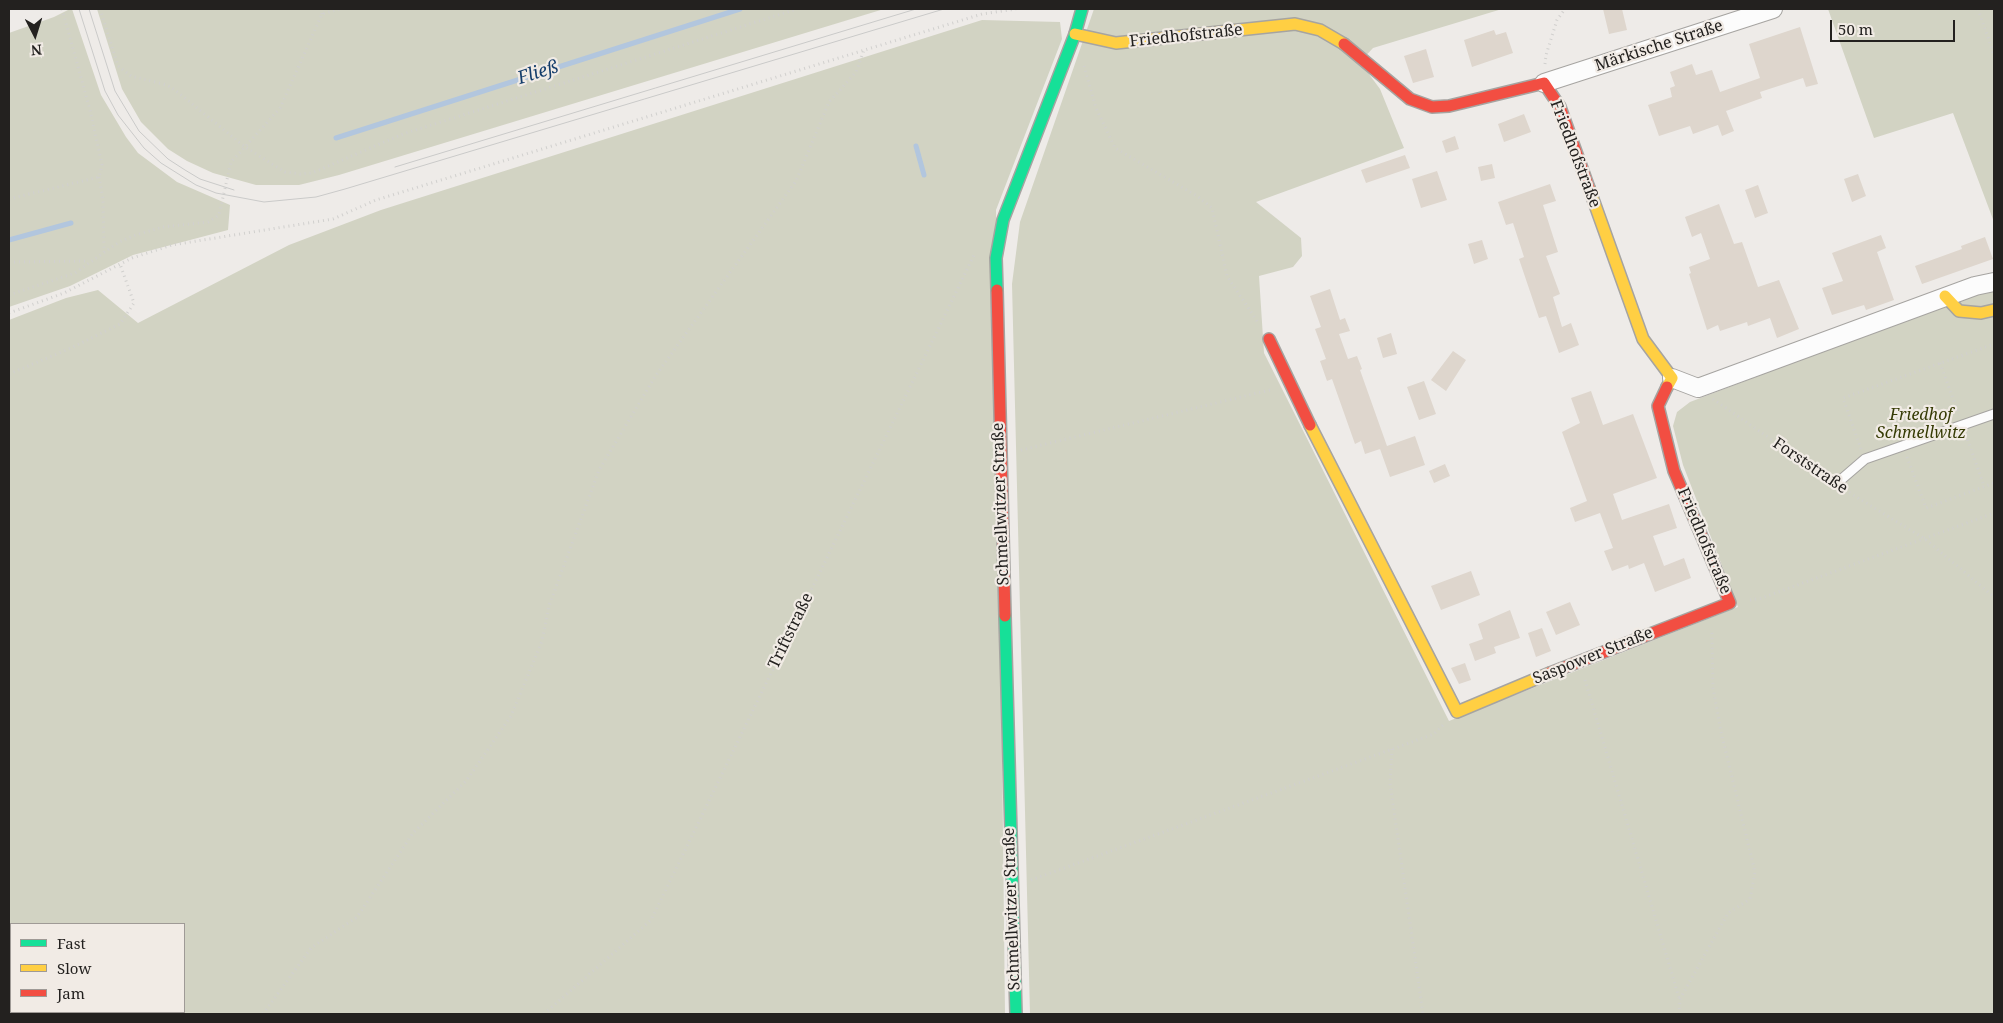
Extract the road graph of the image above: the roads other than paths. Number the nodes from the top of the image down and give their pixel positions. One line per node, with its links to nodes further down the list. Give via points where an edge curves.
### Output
1 (1082, 9): 3 (street, Schmellwitzer Straße)
2 (1773, 9): 4 (street, Märkische Straße)
3 (1076, 34): 4 (street, Friedhofstraße, via 1116,44 1295,24 1338,38 1410,99 1432,107 1449,106); 13 (street, Schmellwitzer Straße, via 1003,220 996,258)
4 (1544, 83): 9 (street, Friedhofstraße, via 1560,107 1643,339)
5 (1994, 282): 6 (street)
6 (1945, 296): 7 (street, via 1959,311 1981,313); 9 (street, via 1698,388)
7 (1994, 310)
8 (1269, 339): 12 (street, Saspower Straße, via 1457,712 1579,660)
9 (1672, 378): 12 (street, Friedhofstraße, via 1658,406 1674,471)
10 (1994, 414): 11 (lane, via 1865,459)
11 (1836, 484)
12 (1730, 603)
13 (1016, 1014)

